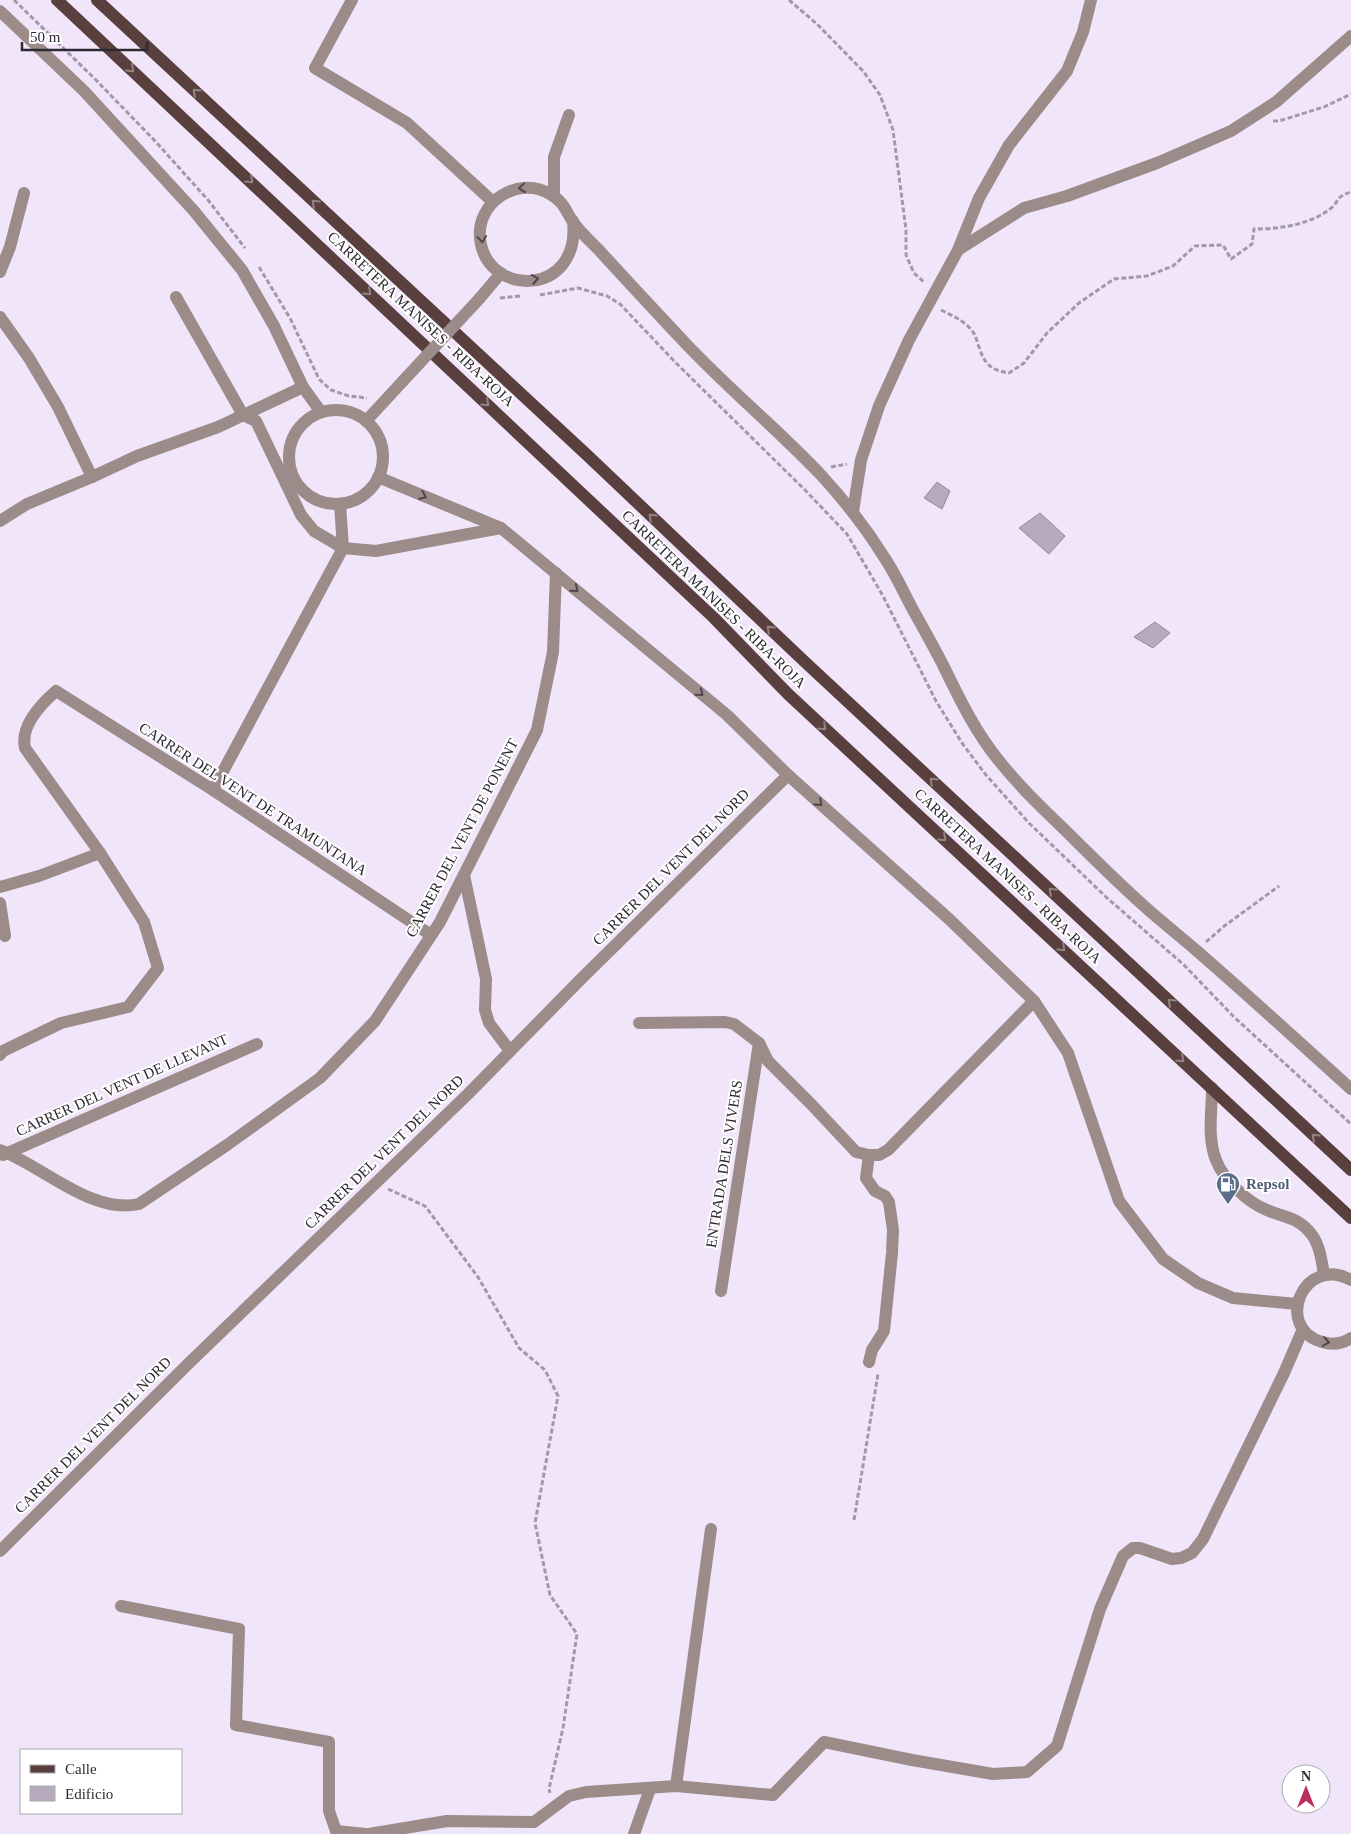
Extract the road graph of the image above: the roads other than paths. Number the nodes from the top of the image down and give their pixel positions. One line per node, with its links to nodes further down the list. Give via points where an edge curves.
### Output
1 (57, 0): 43 (main road, CARRETERA MANISES - RIBA-ROJA, one-way to 43, via 708,612 788,694)
2 (97, 0): 47 (main road, CARRETERA MANISES - RIBA-ROJA, one-way to 2)
3 (352, 0): 10 (street, via 315,68 407,123)
4 (1091, 0): 12 (street, via 1083,32 1067,72 1010,145 979,198)
5 (0, 11): 17 (street, via 84,91 194,211 242,270 274,326)
6 (1351, 36): 12 (street, via 1276,102 1231,131 1148,166 1024,208)
7 (569, 115): 9 (street, via 554,157)
8 (24, 192): 13 (street)
9 (554, 196): 10 (street, one-way to 10, via 530,187 516,188); 11 (street, via 566,207)
10 (493, 202): 14 (street, one-way to 14, via 483,219 480,239 484,253)
11 (573, 222): 14 (street, one-way to 11, via 521,281 531,281 559,269 572,250); 24 (street, via 690,348 821,475)
12 (958, 250): 24 (street, via 909,340 879,406 861,460)
13 (0, 272)
14 (501, 273): 20 (street, bridge)
15 (176, 297): 19 (street)
16 (0, 317): 21 (street, via 58,407)
17 (302, 387): 18 (street); 19 (street)
18 (321, 412): 20 (street, via 337,410 352,413); 23 (street, via 306,421 295,434 289,450 289,467 296,482 308,495 323,502)
19 (243, 415): 21 (street); 27 (street, via 256,421 301,515 314,531)
20 (366, 421): 22 (street, via 382,447)
21 (92, 477): 25 (street, via 28,504)
22 (378, 477): 23 (street, via 360,497); 26 (street, one-way to 26)
23 (340, 504): 27 (street)
24 (852, 512): 44 (street, via 885,558 978,732 1000,762 1117,881)
25 (0, 521)
26 (501, 528): 27 (street, via 376,552); 28 (street)
27 (344, 548): 30 (street)
28 (556, 574): 29 (street, one-way to 29, via 727,715); 32 (street, CARRER DEL VENT DE PONENT, via 553,652 537,730)
29 (788, 775): 37 (street, one-way to 37, via 949,919); 41 (street, CARRER DEL VENT DEL NORD)
30 (213, 790): 31 (street, CARRER DEL VENT DE TRAMUNTANA, via 56,691 42,703 27,726 25,748); 35 (street, CARRER DEL VENT DE TRAMUNTANA)
31 (100, 853): 33 (street); 42 (street, via 144,922 158,968 128,1007 61,1023)
32 (464, 875): 35 (street, CARRER DEL VENT DE PONENT); 41 (street, via 486,979 485,1010 489,1023)
33 (0, 887)
34 (0, 903): 36 (street)
35 (431, 935): 45 (street, CARRER DEL VENT DE PONENT, via 375,1021 320,1078 139,1204 127,1207 95,1200)
36 (5, 936)
37 (1034, 1001): 46 (street, via 888,1150 879,1155); 52 (street, via 1068,1053 1118,1201 1163,1258 1198,1283 1233,1298)
38 (639, 1023): 39 (street, via 725,1022 734,1024)
39 (759, 1043): 46 (street, via 768,1061 856,1152); 51 (street, ENTRADA DELS VIVERS)
40 (257, 1044): 45 (street, CARRER DEL VENT DE LLEVANT)
41 (510, 1051): 57 (street, CARRER DEL VENT DEL NORD)
42 (0, 1055)
43 (1212, 1088): 48 (main road, CARRETERA MANISES - RIBA-ROJA); 49 (street, via 1211,1139 1216,1161 1248,1201 1298,1221 1313,1236)
44 (1351, 1089)
45 (3, 1153)
46 (869, 1155): 55 (street, via 866,1178 889,1202 893,1230 884,1331 872,1350)
47 (1351, 1170)
48 (1351, 1218)
49 (1324, 1276): 50 (street, via 1330,1274); 52 (street, via 1308,1283)
50 (1351, 1280)
51 (721, 1291)
52 (1297, 1304): 53 (street)
53 (1303, 1329): 54 (street, one-way to 54, via 1314,1340 1329,1344); 59 (street, via 1202,1539 1192,1553 1172,1559 1133,1548 1123,1556 1100,1609 1057,1746 1027,1772 993,1774 824,1742 773,1795)
54 (1349, 1342)
55 (874, 1365)
56 (711, 1529): 59 (street)
57 (0, 1551)
58 (121, 1606): 62 (street, via 239,1629 236,1725 329,1742 329,1810 336,1831)
59 (676, 1786): 60 (street)
60 (650, 1789): 61 (street, via 586,1792 569,1796 534,1822); 64 (street)
61 (447, 1821): 62 (street); 63 (street)
62 (367, 1834)
63 (443, 1834)
64 (634, 1834)

